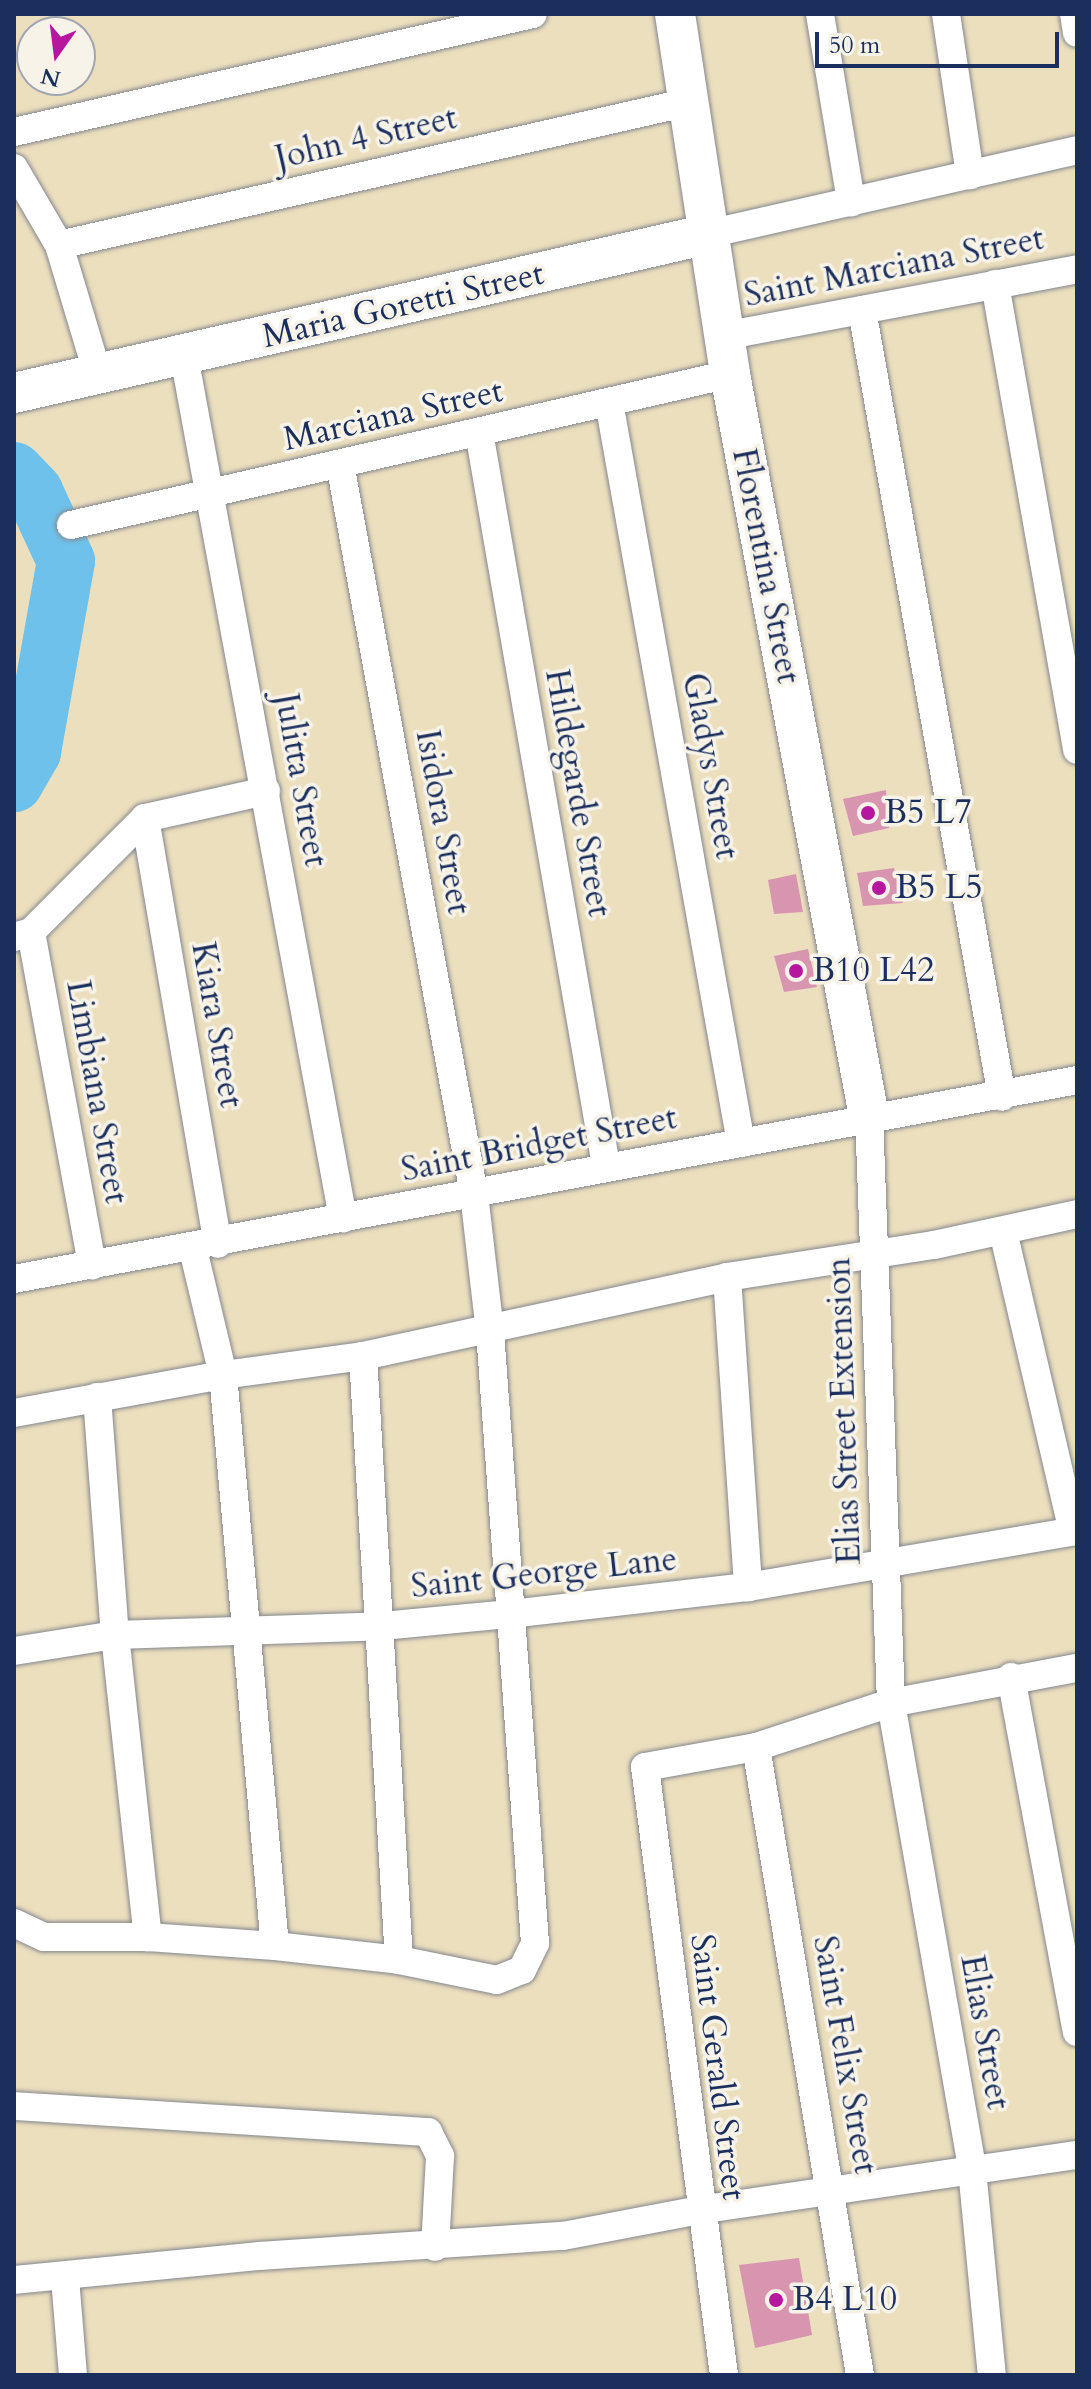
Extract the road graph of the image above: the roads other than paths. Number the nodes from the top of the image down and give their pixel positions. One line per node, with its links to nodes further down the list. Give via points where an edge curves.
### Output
1 (533, 14): 8 (street)
2 (675, 14): 7 (street, Florentina Street)
3 (820, 14): 12 (street)
4 (946, 14): 11 (street)
5 (1074, 14): 6 (street)
6 (1077, 33)
7 (689, 102): 13 (street, Florentina Street); 14 (street, John 4 Street)
8 (14, 132)
9 (1077, 150): 11 (street)
10 (14, 168): 14 (street)
11 (970, 175): 12 (street)
12 (851, 202): 13 (street)
13 (708, 234): 18 (street, Florentina Street); 19 (street, Maria Goretti Street)
14 (59, 245): 20 (street)
15 (1077, 269): 16 (street, Saint Marciana Street)
16 (995, 284): 17 (street, Saint Marciana Street); 27 (street)
17 (862, 310): 18 (street, Saint Marciana Street); 32 (street)
18 (727, 355): 22 (street, Marciana Street); 33 (street, Florentina Street)
19 (184, 356): 20 (street, Maria Goretti Street); 25 (street, Julitta Street)
20 (98, 375): 21 (street, Maria Goretti Street)
21 (19, 392)
22 (609, 402): 23 (street, Marciana Street); 34 (street, Gladys Street)
23 (479, 432): 24 (street, Marciana Street); 35 (street, Hildegarde Street)
24 (340, 464): 25 (street, Marciana Street); 36 (street, Isidora Street)
25 (212, 493): 26 (street, Marciana Street); 28 (street, Julitta Street)
26 (71, 525)
27 (1077, 750)
28 (266, 791): 29 (street); 38 (street, Julitta Street)
29 (145, 818): 30 (street); 40 (street, Kiara Street)
30 (22, 935): 42 (street, Limbiana Street)
31 (1077, 1080): 32 (street, Saint Bridget Street)
32 (1002, 1097): 33 (street, Saint Bridget Street)
33 (869, 1116): 34 (street, Saint Bridget Street); 41 (street, Elias Street Extension)
34 (741, 1143): 35 (street, Saint Bridget Street)
35 (606, 1166): 36 (street, Saint Bridget Street)
36 (474, 1194): 38 (street, Saint Bridget Street); 45 (street, Isidora Street)
37 (1077, 1214): 39 (street)
38 (343, 1218): 40 (street, Saint Bridget Street)
39 (1003, 1231): 41 (street); 50 (street)
40 (205, 1246): 42 (street, Saint Bridget Street); 47 (street, Kiara Street)
41 (874, 1254): 43 (street); 51 (street, Elias Street Extension)
42 (92, 1265): 44 (street, Saint Bridget Street)
43 (727, 1277): 45 (street); 52 (street)
44 (14, 1279)
45 (490, 1332): 46 (street); 53 (street, Isidora Street)
46 (363, 1356): 47 (street); 54 (street)
47 (223, 1375): 48 (street); 55 (street, Kiara Street)
48 (97, 1397): 49 (street); 56 (street)
49 (14, 1413)
50 (1075, 1531): 51 (street, Saint George Lane)
51 (885, 1561): 52 (street, Saint George Lane); 60 (street, Elias Street Extension)
52 (748, 1587): 53 (street, Saint George Lane)
53 (510, 1614): 54 (street, Saint George Lane); 65 (street, Isidora Street, via 536,1935 532,1952 522,1970 497,1980)
54 (382, 1626): 55 (street, Saint George Lane); 65 (street)
55 (250, 1633): 56 (street, Saint George Lane); 64 (street, Kiara Street)
56 (115, 1635): 57 (street, Saint George Lane); 63 (street)
57 (14, 1651)
58 (1077, 1668): 59 (street)
59 (1011, 1677): 60 (street); 66 (street)
60 (891, 1703): 61 (street); 69 (street, Elias Street)
61 (756, 1747): 70 (street, Saint Felix Street); 71 (street, Saint Gerald Street, via 645,1767)
62 (14, 1923): 63 (street, Isidora Street, via 44,1937)
63 (148, 1937): 64 (street, Isidora Street)
64 (275, 1946): 65 (street, Isidora Street)
65 (399, 1960)
66 (1077, 2032)
67 (14, 2106): 72 (street, via 428,2132 440,2156)
68 (1077, 2155): 69 (street)
69 (972, 2169): 70 (street); 78 (street, Elias Street)
70 (832, 2190): 71 (street); 77 (street, Saint Felix Street)
71 (699, 2210): 72 (street, via 563,2236); 76 (street, Saint Gerald Street)
72 (435, 2247): 73 (street, via 259,2256)
73 (65, 2278): 74 (street); 75 (street)
74 (14, 2280)
75 (73, 2375)
76 (724, 2375)
77 (860, 2375)
78 (992, 2375)

